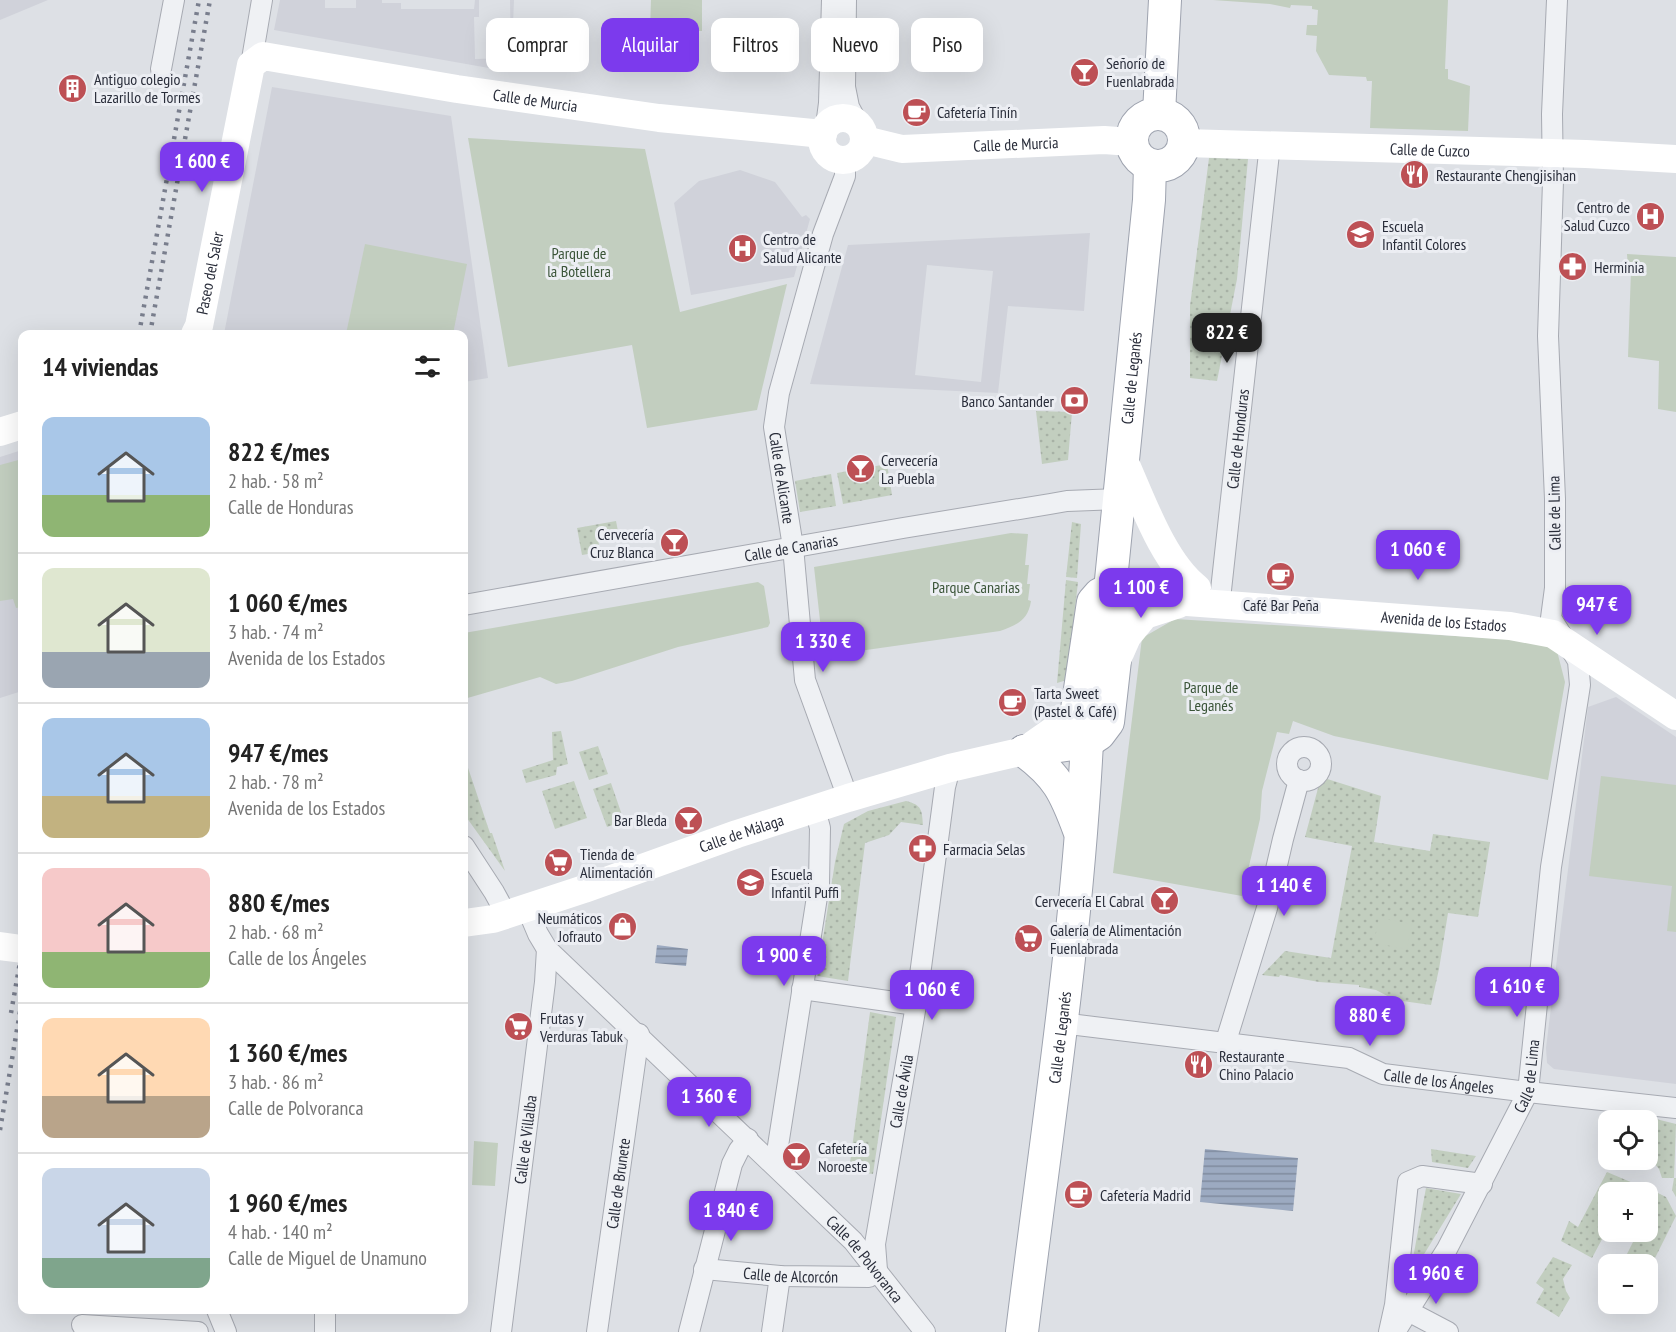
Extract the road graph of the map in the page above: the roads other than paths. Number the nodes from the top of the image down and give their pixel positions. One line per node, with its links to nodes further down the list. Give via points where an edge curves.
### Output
1 (174, 0): 8 (street)
2 (262, 0): 7 (street, Paseo del Saler)
3 (832, 0): 10 (street)
4 (846, 0): 11 (street, via 845,87)
5 (1165, 0): 9 (main road)
6 (1557, 0): 14 (street, Calle de Lima)
7 (251, 65): 10 (street, Calle de Murcia, via 263,56 278,57 659,118); 18 (street, Paseo del Saler)
8 (161, 69)
9 (1160, 113): 12 (main road, via 1178,123); 15 (main road, via 1142,118 1132,133)
10 (825, 130): 11 (street, via 841,118 850,119); 17 (street, via 822,142 830,156)
11 (861, 132): 15 (street, Calle de Murcia, via 876,144 902,149 1104,140); 17 (street, via 859,154)
12 (1184, 143): 13 (street, Calle de Cuzco); 15 (main road, via 1181,152 1159,167)
13 (1270, 144): 14 (street, Calle de Cuzco); 25 (street, Calle de Honduras)
14 (1553, 153): 16 (street, Calle de Cuzco); 27 (street, Calle de Lima, via 1548,336)
15 (1141, 154): 21 (main road, Calle de Leganés, via 1147,218)
16 (1676, 159)
17 (844, 160): 23 (street, Calle de Alicante, via 845,176 823,234 775,412)
18 (196, 330)
19 (18, 426): 20 (street)
20 (0, 432)
21 (1123, 458): 22 (main road, Calle de Leganés); 25 (street, via 1157,534 1185,579)
22 (1119, 499): 23 (street, Calle de Canarias, via 1067,501); 24 (main road, Calle de Leganés)
23 (793, 547): 26 (street, Calle de Canarias); 37 (street, Calle de Alicante, via 805,680)
24 (1111, 586): 25 (street, Avenida de los Estados, via 1138,595); 28 (main road, Calle de Leganés, via 1121,607); 31 (main road, Calle de Leganés, via 1093,602)
25 (1201, 593): 27 (street, Avenida de los Estados, via 1542,631); 28 (street, Avenida de los Estados, via 1145,615 1127,637)
26 (468, 604)
27 (1557, 629): 29 (street, Avenida de los Estados)
28 (1115, 667): 33 (main road, Calle de Leganés, via 1108,722)
29 (1595, 667): 30 (street, Avenida de los Estados); 32 (street, Avenida de los Estados); 51 (street, Calle de Lima, via 1551,867)
30 (1676, 696)
31 (1077, 710): 33 (main road, Calle de Leganés, via 1078,728); 34 (street)
32 (1676, 716)
33 (1087, 742): 34 (main road); 39 (main road, Calle de Leganés)
34 (1024, 751): 35 (street, Calle de Málaga); 39 (main road, via 1045,767 1062,789)
35 (950, 768): 37 (street, Calle de Málaga); 47 (street, Calle de Ávila)
36 (1299, 780): 50 (street, via 1267,908)
37 (848, 798): 38 (street, Calle de Málaga)
38 (815, 808): 41 (street, Calle de Málaga); 46 (street, via 820,828 819,884)
39 (1082, 836): 48 (main road, Calle de Leganés)
40 (468, 852): 41 (street, Calle de Polvoranca, via 494,892)
41 (517, 911): 42 (street, Calle de Málaga); 45 (street, Calle de Polvoranca)
42 (468, 922)
43 (0, 946): 44 (street)
44 (18, 949)
45 (547, 949): 49 (street, Calle de Polvoranca); 66 (street, Calle de Villalba)
46 (802, 989): 47 (street); 54 (street)
47 (916, 1005): 57 (street, Calle de Ávila, via 875,1244)
48 (1061, 1023): 50 (street, Calle de los Ángeles); 71 (main road, Calle de Leganés)
49 (639, 1034): 53 (street, Calle de Polvoranca); 67 (street, Calle de Brunete)
50 (1226, 1041): 51 (street, Calle de los Ángeles, via 1349,1058 1383,1074)
51 (1528, 1092): 52 (street, Calle de los Ángeles); 55 (street, Calle de Lima)
52 (1676, 1108)
53 (748, 1139): 54 (street, Calle de Polvoranca); 56 (street, via 732,1164)
54 (775, 1165): 57 (street, Calle de Polvoranca)
55 (1482, 1184): 59 (street, Calle de Lima); 72 (street, via 1422,1176 1408,1182)
56 (704, 1269): 58 (street, Calle de Alcorcón); 68 (street)
57 (877, 1270): 58 (street, Calle de Alcorcón, via 869,1277); 70 (street, Calle de Polvoranca)
58 (780, 1276): 69 (street)
59 (1408, 1311): 73 (street, Calle de Lima); 74 (street)
60 (219, 1314): 64 (street)
61 (326, 1314): 65 (street)
62 (82, 1325): 63 (street)
63 (198, 1332)
64 (226, 1332)
65 (325, 1332)
66 (501, 1332)
67 (597, 1332)
68 (689, 1332)
69 (772, 1332)
70 (925, 1332)
71 (1022, 1332)
72 (1389, 1332)
73 (1395, 1332)
74 (1448, 1332)

